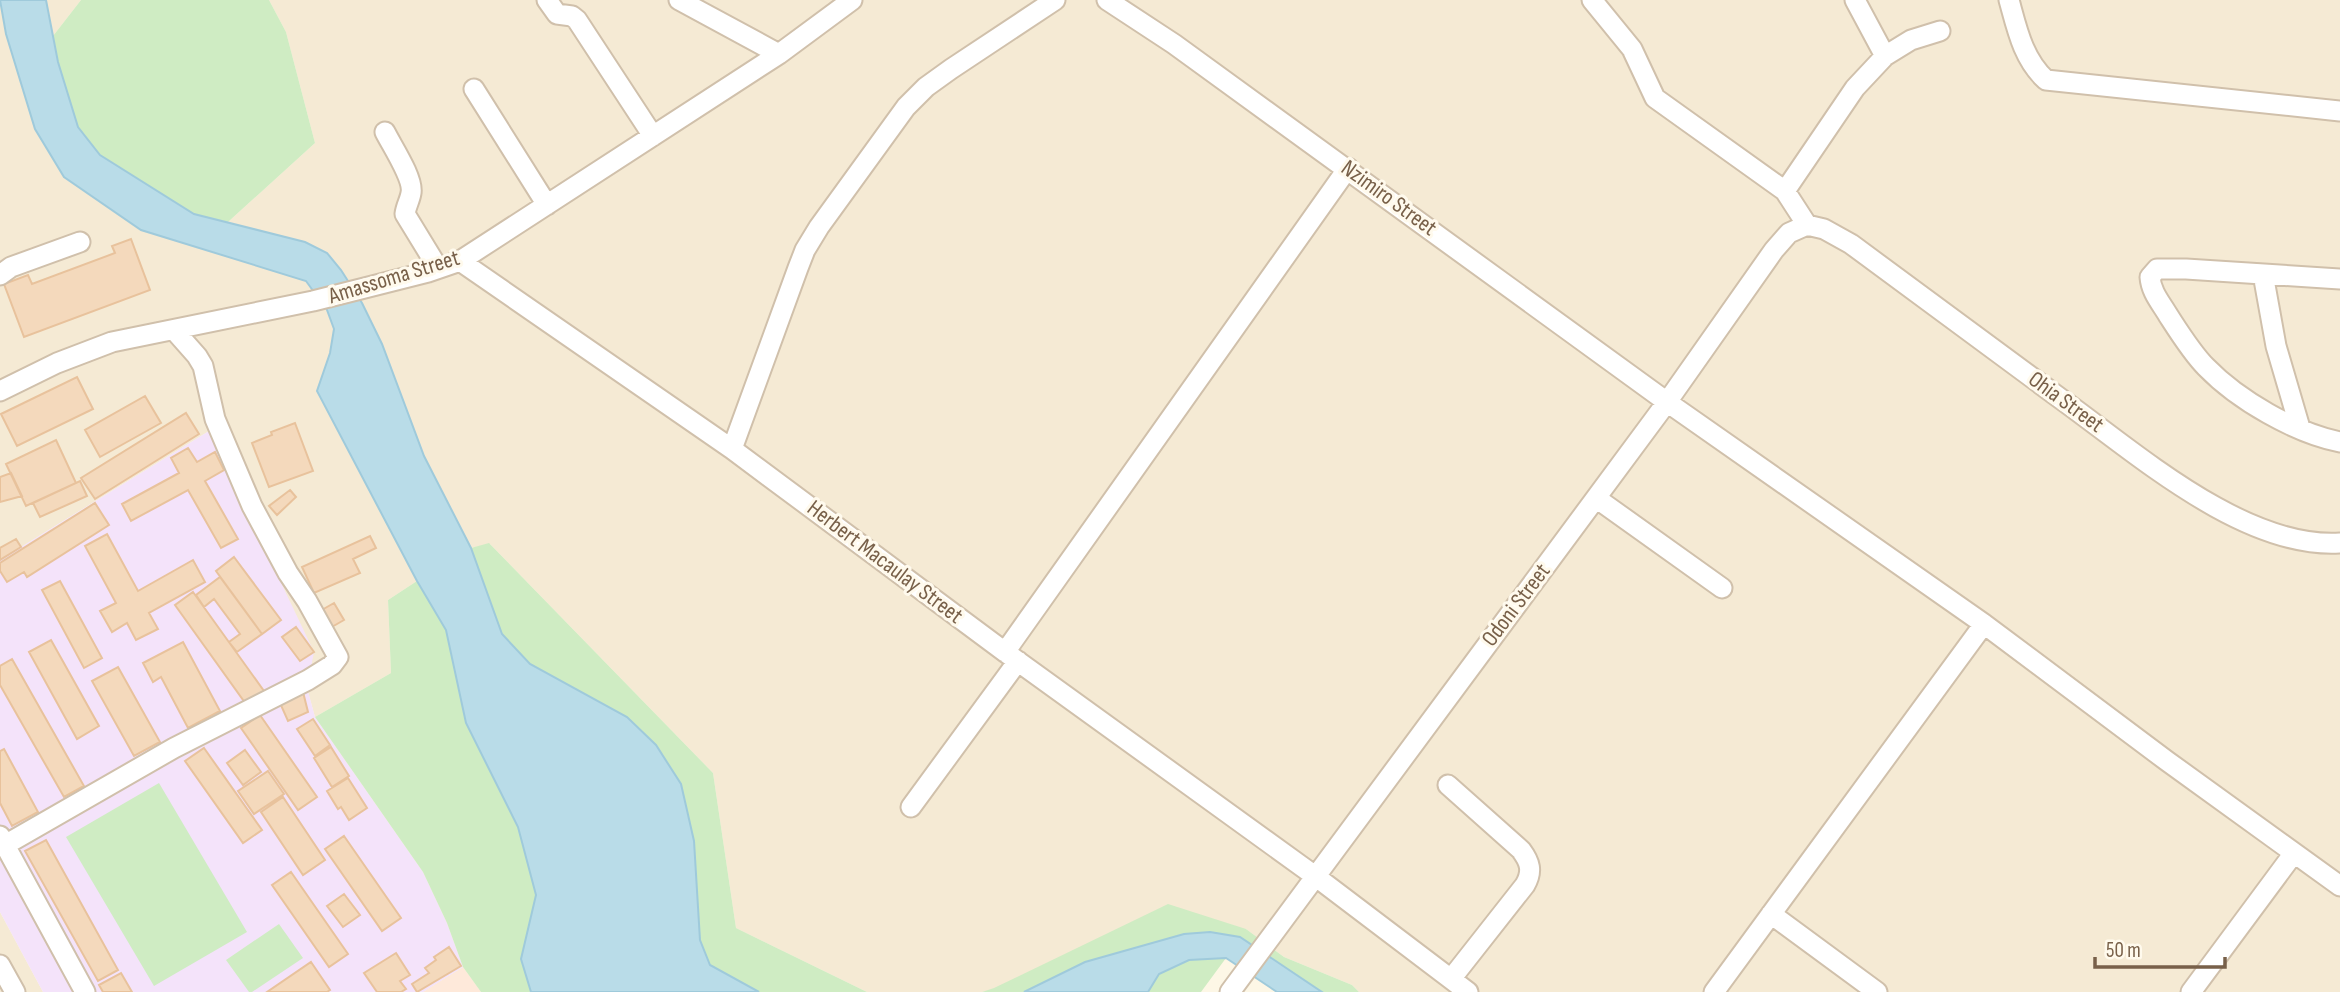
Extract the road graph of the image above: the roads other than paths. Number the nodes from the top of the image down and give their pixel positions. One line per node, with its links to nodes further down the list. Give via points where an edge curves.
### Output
1 (547, 0): 15 (street, via 557,14 577,20)
2 (679, 0): 10 (street)
3 (852, 0): 10 (street, Amassoma Street)
4 (1055, 0): 31 (street, via 926,87 906,107 827,216 805,250)
5 (1107, 0): 16 (street, Nzimiro Street)
6 (1592, 0): 17 (street, via 1632,49 1655,98)
7 (1855, 0): 11 (street)
8 (2010, 0): 13 (street, via 2019,36 2032,64 2046,80)
9 (1940, 31): 11 (street, via 1911,40)
10 (779, 54): 15 (street, Amassoma Street)
11 (1885, 56): 17 (street, via 1855,88)
12 (474, 89): 18 (street)
13 (2340, 111)
14 (385, 132): 22 (street, via 411,181 405,214)
15 (653, 136): 18 (street, Amassoma Street)
16 (1348, 168): 28 (street, Nzimiro Street); 36 (street)
17 (1785, 191): 19 (street)
18 (547, 205): 21 (street, Amassoma Street)
19 (1807, 225): 28 (street, Odoni Street, via 1789,233 1774,250); 33 (street, Ohia Street, via 1851,244 2208,503 2270,533)
20 (80, 242): 24 (street)
21 (460, 261): 22 (street, Amassoma Street); 31 (street, Herbert Macaulay Street)
22 (438, 268): 26 (street, Amassoma Street, via 313,301)
23 (2263, 274): 25 (street); 29 (street, via 2276,346); 29 (street, via 2157,269 2150,277 2152,290 2205,367 2257,406)
24 (0, 275)
25 (2340, 279)
26 (174, 330): 27 (street, Amassoma Street, via 112,342); 39 (street, via 203,366 215,419 252,506 338,657 308,680)
27 (0, 391)
28 (1667, 402): 32 (street, Odoni Street); 35 (street, Nzimiro Street)
29 (2300, 428): 30 (street)
30 (2340, 442)
31 (732, 449): 36 (street, Herbert Macaulay Street)
32 (1596, 498): 34 (street); 41 (street, Odoni Street)
33 (2340, 543)
34 (1722, 588)
35 (1984, 624): 40 (street, Nzimiro Street); 43 (street)
36 (1011, 657): 38 (street); 41 (street, Herbert Macaulay Street)
37 (1448, 785): 45 (street, via 1521,850 1530,868 1525,885)
38 (911, 807)
39 (3, 840): 47 (street)
40 (2294, 853): 42 (street, Nzimiro Street); 52 (street)
41 (1310, 873): 45 (street, Herbert Macaulay Street); 48 (street, Odoni Street)
42 (2340, 886)
43 (1771, 914): 50 (street); 51 (street)
44 (0, 965): 46 (street)
45 (1451, 979): 49 (street, Herbert Macaulay Street)
46 (15, 992)
47 (85, 992)
48 (1230, 992)
49 (1468, 992)
50 (1714, 992)
51 (1877, 992)
52 (2191, 992)

